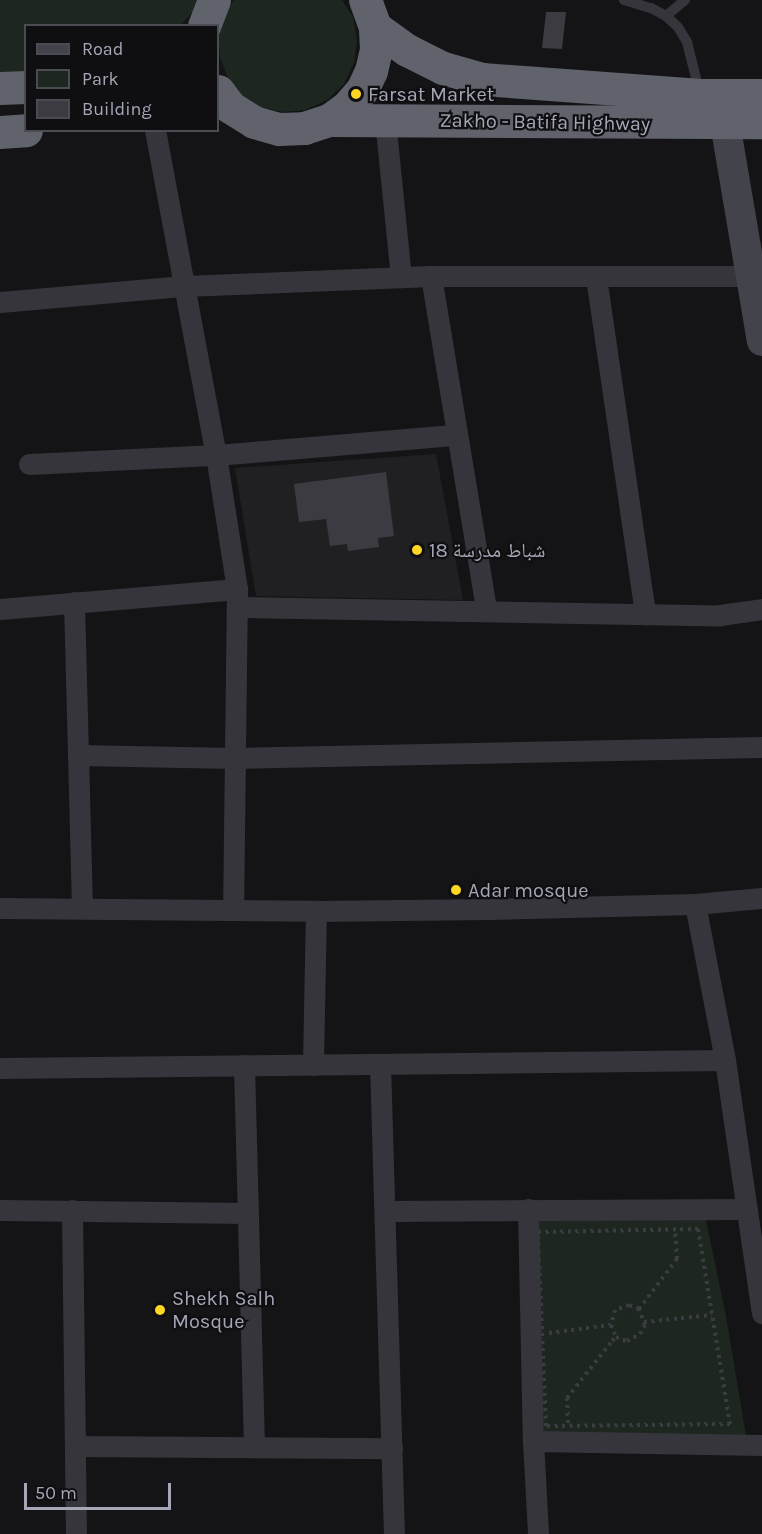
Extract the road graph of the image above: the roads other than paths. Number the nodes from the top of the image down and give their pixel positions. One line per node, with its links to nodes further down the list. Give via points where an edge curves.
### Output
1 (214, 0): 6 (highway)
2 (624, 0): 5 (lane)
3 (685, 0): 5 (lane)
4 (370, 14): 10 (highway, Zakho - Batifa Highway, via 407,50 443,68 482,79); 12 (highway, via 376,49 371,71 354,99)
5 (666, 16): 10 (lane, via 687,42)
6 (205, 24)
7 (24, 87): 8 (highway)
8 (0, 88)
9 (219, 92): 15 (highway, via 230,107)
10 (700, 95): 11 (highway, Zakho - Batifa Highway)
11 (762, 95)
12 (329, 120): 13 (highway, Zakho - Batifa Highway); 15 (highway, via 279,129)
13 (385, 120): 17 (highway, Zakho - Batifa Highway); 24 (street)
14 (219, 121): 15 (highway)
15 (254, 122)
16 (762, 122): 17 (highway, Zakho - Batifa Highway)
17 (726, 123): 22 (street)
18 (24, 130): 19 (highway)
19 (0, 132)
20 (155, 132): 25 (street)
21 (431, 276): 23 (street); 24 (street); 29 (street)
22 (751, 276): 23 (street); 27 (street)
23 (596, 277): 37 (street)
24 (401, 278): 25 (street)
25 (184, 286): 26 (street); 30 (street)
26 (0, 302)
27 (759, 305): 28 (street)
28 (762, 341)
29 (456, 435): 30 (street); 35 (street)
30 (216, 455): 31 (street); 32 (street)
31 (29, 464)
32 (238, 598): 33 (street); 35 (street); 40 (street)
33 (74, 602): 34 (street); 39 (street)
34 (0, 609)
35 (486, 609): 37 (street)
36 (762, 609): 37 (street, via 720,615)
37 (645, 614)
38 (762, 747): 40 (street)
39 (78, 755): 40 (street); 44 (street)
40 (234, 758): 45 (street)
41 (762, 898): 42 (street)
42 (695, 904): 46 (street); 47 (street)
43 (0, 908): 44 (street)
44 (82, 908): 45 (street)
45 (234, 910): 46 (street)
46 (316, 911): 50 (street)
47 (725, 1060): 48 (street); 53 (street)
48 (380, 1064): 50 (street); 56 (street)
49 (244, 1065): 50 (street); 51 (street); 57 (street)
50 (313, 1065)
51 (0, 1068)
52 (528, 1209): 53 (street, via 674,1220); 56 (street); 59 (street, via 537,1334)
53 (747, 1209): 58 (street)
54 (0, 1210): 55 (street)
55 (72, 1210): 57 (street); 61 (street)
56 (385, 1210): 63 (street)
57 (248, 1213): 62 (street)
58 (762, 1313)
59 (533, 1441): 60 (street, via 568,1433); 66 (street)
60 (762, 1445)
61 (75, 1446): 62 (street); 64 (street)
62 (254, 1447): 63 (street)
63 (392, 1448): 65 (street)
64 (76, 1534)
65 (394, 1534)
66 (538, 1534)

